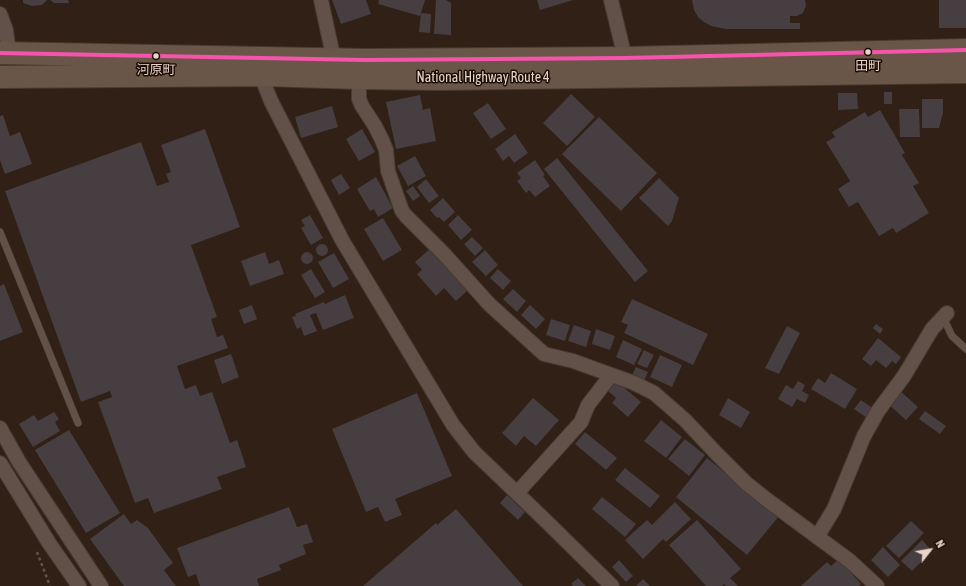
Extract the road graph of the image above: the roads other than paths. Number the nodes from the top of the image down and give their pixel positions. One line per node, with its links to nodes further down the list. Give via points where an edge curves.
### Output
1 (321, 0): 7 (street)
2 (611, 0): 6 (street)
3 (0, 14): 5 (street, via 6,30)
4 (966, 50): 6 (highway, National Highway Route 4)
5 (4, 53): 8 (highway, National Highway Route 4)
6 (625, 58): 7 (highway, National Highway Route 4)
7 (334, 60): 8 (highway, National Highway Route 4)
8 (264, 67): 10 (highway, National Highway Route 4); 11 (highway, National Highway Route 4); 19 (street, via 265,86 271,101 342,240 453,425 474,452)
9 (966, 72): 11 (highway, National Highway Route 4)
10 (0, 77)
11 (359, 78): 15 (street, via 362,106 382,140 386,150 388,171 406,216 488,304 544,354)
12 (0, 232): 16 (lane)
13 (945, 315): 14 (lane, via 952,336); 20 (street, via 924,340 904,376 878,411 864,436 834,509)
14 (966, 349)
15 (611, 375): 19 (street, via 588,405 581,422); 20 (street, via 634,383 658,397 686,420 746,483)
16 (78, 423)
17 (0, 428): 22 (street, via 19,462)
18 (0, 463): 21 (street, via 49,543)
19 (517, 493): 23 (street)
20 (817, 537): 24 (street)
21 (79, 586)
22 (101, 586)
23 (612, 586)
24 (878, 586)

